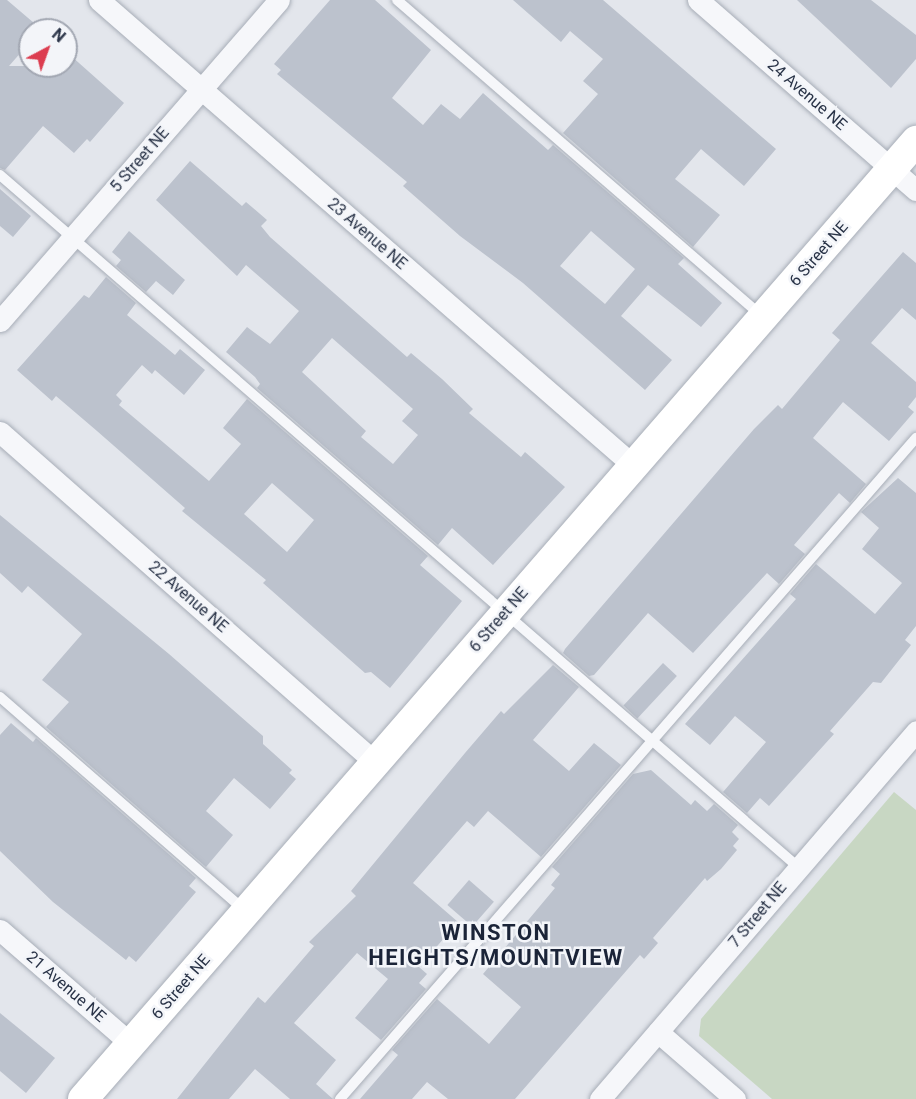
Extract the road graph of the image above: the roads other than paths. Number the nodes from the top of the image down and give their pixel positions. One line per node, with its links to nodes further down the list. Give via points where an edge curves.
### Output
1 (99, 0): 5 (street, 23 Avenue NE)
2 (279, 0): 5 (street, 5 Street NE)
3 (397, 0): 11 (lane)
4 (698, 0): 7 (street, 24 Avenue NE)
5 (201, 90): 10 (street, 5 Street NE); 15 (street, 23 Avenue NE)
6 (916, 141): 7 (street, 6 Street NE)
7 (892, 169): 9 (street, 24 Avenue NE); 11 (street, 6 Street NE)
8 (0, 175): 10 (lane)
9 (916, 190)
10 (72, 238): 12 (street, 5 Street NE); 16 (lane)
11 (764, 318): 15 (street, 6 Street NE)
12 (0, 321)
13 (0, 432): 20 (street, 22 Avenue NE)
14 (916, 438): 19 (lane)
15 (635, 467): 16 (street, 6 Street NE)
16 (504, 615): 19 (lane); 20 (street, 6 Street NE)
17 (0, 697): 22 (lane)
18 (916, 731): 21 (street, 7 Street NE)
19 (651, 741): 21 (lane); 27 (lane)
20 (376, 763): 22 (street, 6 Street NE)
21 (798, 867): 24 (street, 7 Street NE)
22 (246, 912): 25 (street, 6 Street NE)
23 (0, 930): 25 (street, 21 Avenue NE)
24 (658, 1032): 28 (street, 7 Street NE); 29 (street)
25 (131, 1044): 26 (street, 6 Street NE)
26 (83, 1099)
27 (340, 1099)
28 (600, 1099)
29 (735, 1099)

